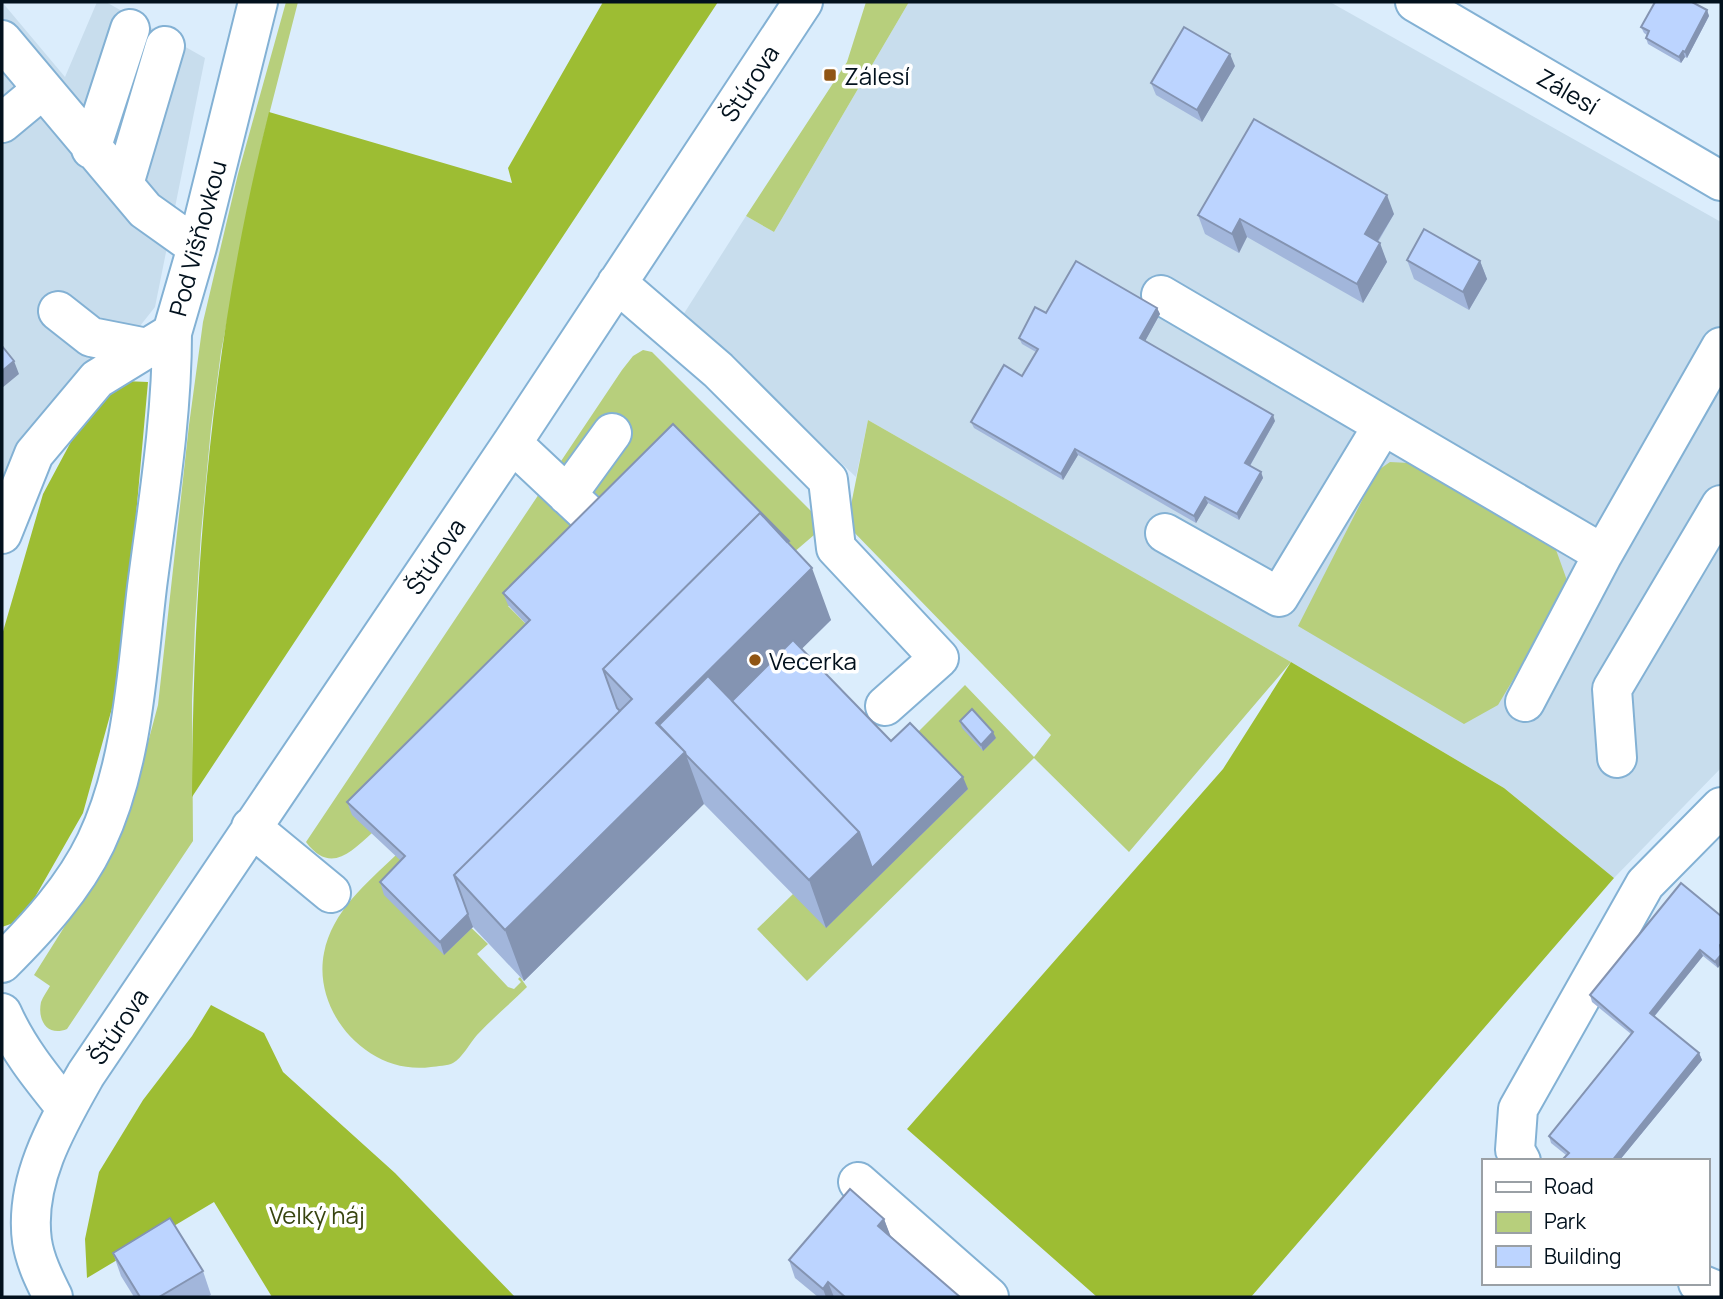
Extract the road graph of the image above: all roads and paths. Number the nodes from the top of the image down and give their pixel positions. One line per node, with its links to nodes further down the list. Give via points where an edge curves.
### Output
1 (258, 2): 12 (street, Pod Višňovkou)
2 (803, 2): 13 (street, Štúrova)
3 (1416, 2): 10 (street, Zálesí)
4 (130, 29): 9 (street)
5 (2, 40): 7 (street)
6 (165, 46): 11 (street)
7 (43, 89): 8 (street); 9 (street)
8 (2, 122)
9 (91, 149): 11 (street)
10 (1721, 181)
11 (124, 184): 12 (street, via 145,210)
12 (197, 247): 16 (street, Pod Višňovkou)
13 (617, 283): 20 (street, Štúrova); 26 (street, via 718,370 828,480 836,548 939,658)
14 (1161, 295): 18 (street)
15 (58, 311): 16 (street, via 91,337)
16 (159, 340): 23 (street, via 97,379 34,454); 31 (street, Pod Višňovkou, via 172,388 131,716 112,798 96,843 69,886 40,926)
17 (1721, 347): 24 (street)
18 (1383, 425): 22 (street, via 1279,597); 24 (street)
19 (612, 433): 20 (street, via 581,507)
20 (512, 443): 29 (street, Štúrova)
21 (1721, 505): 27 (street, via 1612,688)
22 (1165, 533)
23 (2, 534)
24 (1603, 554): 25 (street)
25 (1525, 702)
26 (885, 706)
27 (1616, 758)
28 (1721, 807): 34 (street, via 1645,884 1518,1109 1515,1150)
29 (251, 827): 30 (street); 33 (street, Štúrova)
30 (331, 893)
31 (2, 963)
32 (2, 1013): 33 (street, via 29,1062)
33 (66, 1108): 38 (street, via 42,1163 32,1203 33,1243)
34 (1520, 1159)
35 (858, 1182): 39 (street)
36 (1703, 1285): 37 (street)
37 (1721, 1296)
38 (53, 1297)
39 (989, 1297)

